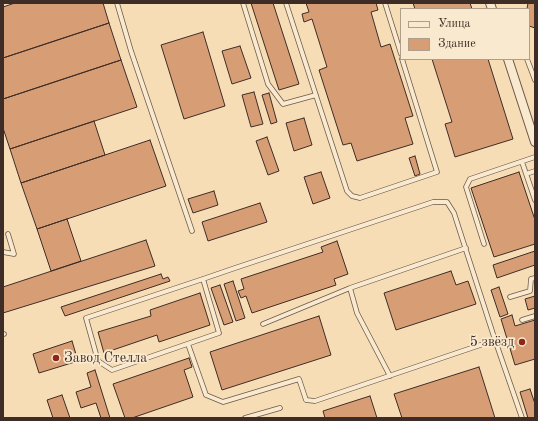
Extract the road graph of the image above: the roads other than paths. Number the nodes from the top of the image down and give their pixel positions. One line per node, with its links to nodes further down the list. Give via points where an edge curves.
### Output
1 (117, 3): 17 (lane)
2 (243, 3): 10 (lane, via 268,84 283,104)
3 (286, 3): 10 (lane)
4 (385, 3): 5 (lane)
5 (400, 51)
6 (402, 60): 10 (lane, via 437,172 360,198 352,196 347,190)
7 (508, 60): 11 (street)
8 (527, 60): 9 (lane)
9 (535, 80)
10 (316, 95)
11 (535, 142)
12 (535, 157): 13 (lane)
13 (522, 162): 15 (lane); 19 (lane, via 470,179 466,187)
14 (535, 171): 15 (lane)
15 (526, 174): 16 (lane)
16 (535, 200)
17 (192, 231)
18 (8, 234): 21 (lane, via 14,254)
19 (484, 244)
20 (466, 248): 23 (lane, via 454,213 447,202 433,202); 24 (lane); 29 (lane)
21 (3, 252)
22 (535, 278): 25 (lane, via 532,279 530,291)
23 (203, 279): 30 (lane, via 219,333); 30 (lane, via 86,318 98,361 112,370)
24 (350, 288): 28 (lane); 31 (lane, via 357,313)
25 (510, 297)
26 (535, 316): 27 (lane)
27 (522, 320)
28 (263, 324)
29 (496, 340): 31 (lane); 34 (lane)
30 (188, 344): 31 (lane, via 206,395 223,402 299,379 306,400 315,401)
31 (390, 376)
32 (280, 408): 33 (lane)
33 (245, 418)
34 (522, 418)

